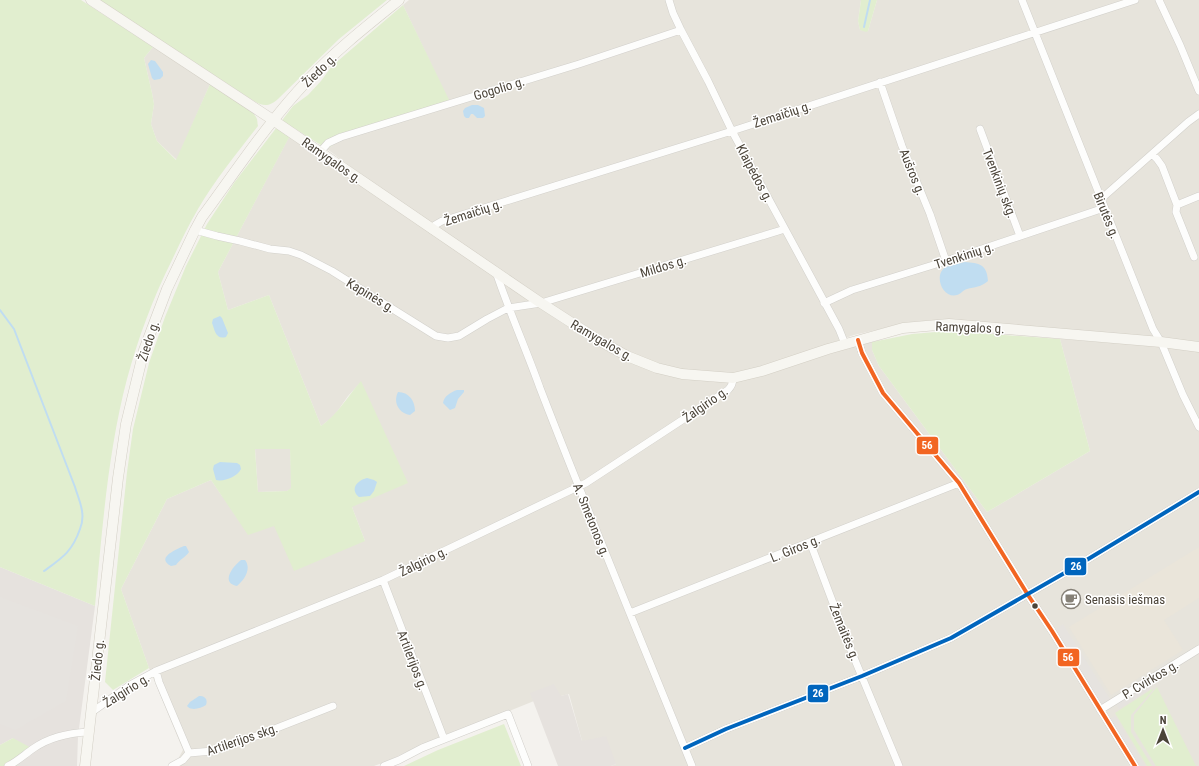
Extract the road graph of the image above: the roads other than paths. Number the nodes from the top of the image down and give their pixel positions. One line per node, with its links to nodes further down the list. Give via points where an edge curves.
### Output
1 (91, 0): 12 (main road, Ramygalos g.)
2 (399, 0): 12 (main road, Žiedo g., via 308,79)
3 (669, 0): 7 (street, Klaipėdos g.)
4 (1022, 0): 8 (street, Birutės g.)
5 (1135, 0): 8 (street, Žemaičių g.)
6 (1160, 0): 10 (street)
7 (681, 30): 14 (street, Klaipėdos g.); 15 (street, Gogolio g., via 341,137 328,143)
8 (1035, 32): 9 (street, Žemaičių g.); 18 (street, Birutės g.)
9 (880, 82): 14 (street, Žemaičių g.); 26 (street, Aušros g.)
10 (1199, 91)
11 (1199, 114): 16 (street)
12 (273, 120): 15 (main road, Ramygalos g.); 22 (main road, Žiedo g.)
13 (980, 129): 24 (street, Tvenkinių skg.)
14 (732, 131): 21 (street, Klaipėdos g.); 23 (street, Žemaičių g., via 442,221)
15 (320, 152): 23 (main road, Ramygalos g.)
16 (1152, 154): 18 (street); 19 (street, via 1162,166)
17 (1199, 196): 19 (street)
18 (1101, 200): 20 (street, Birutės g.)
19 (1177, 205): 25 (street, via 1176,212)
20 (1104, 208): 24 (street, Tvenkinių g.); 32 (street, Birutės g., via 1153,329)
21 (785, 229): 28 (street, Mildos g.); 29 (street, Klaipėdos g.)
22 (195, 230): 30 (street, Kapinės g., via 301,255 332,271 436,336 459,336); 49 (main road, Žiedo g., via 167,289 144,350 126,424)
23 (432, 230): 27 (main road, Ramygalos g.)
24 (1020, 236): 26 (street, Tvenkinių g.)
25 (1194, 257)
26 (946, 261): 29 (street, Tvenkinių g., via 852,290)
27 (496, 272): 28 (main road, Ramygalos g.); 30 (street, A. Smetonos g.)
28 (541, 303): 30 (street, Kapinės g.); 35 (main road, Ramygalos g., via 600,341 657,368 682,374)
29 (824, 303): 33 (street, Klaipėdos g.)
30 (508, 308): 38 (street, A. Smetonos g.)
31 (858, 340): 32 (main road, Ramygalos g., via 903,328 949,324); 33 (main road, Ramygalos g.); 37 (street, via 882,393)
32 (1161, 342): 34 (main road, Ramygalos g.); 36 (street, Birutės g.)
33 (845, 344): 35 (main road, Ramygalos g.)
34 (1199, 347)
35 (733, 378): 38 (street, Žalgirio g., via 728,390)
36 (1199, 427)
37 (959, 483): 40 (street, L. Giros g.); 42 (street)
38 (578, 486): 41 (street, Žalgirio g.); 43 (street, A. Smetonos g.)
39 (1199, 492): 42 (street)
40 (810, 542): 43 (street, L. Giros g.); 46 (street, Žemaitės g.)
41 (383, 580): 45 (street, Žalgirio g.); 51 (street, Artilerijos g.)
42 (1028, 595): 46 (street, via 951,638); 48 (street)
43 (630, 613): 52 (street, A. Smetonos g.)
44 (1199, 649): 48 (street, P. Cvirkos g.)
45 (156, 671): 49 (street, Žalgirio g., via 130,685); 53 (street, Artilerijos skg.)
46 (862, 676): 52 (street, via 726,729); 60 (street, Žemaitės g.)
47 (333, 706): 53 (street, Artilerijos skg., via 213,751)
48 (1100, 710): 61 (street)
49 (92, 712): 50 (main road, Žiedo g.)
50 (88, 732): 54 (street, via 65,734 45,742); 55 (main road, Žiedo g.)
51 (444, 739): 57 (street); 58 (street, via 508,714)
52 (685, 748): 59 (street, A. Smetonos g.)
53 (189, 753): 56 (street)
54 (8, 766)
55 (85, 766)
56 (172, 766)
57 (384, 766)
58 (528, 766)
59 (692, 766)
60 (899, 766)
61 (1135, 766)

